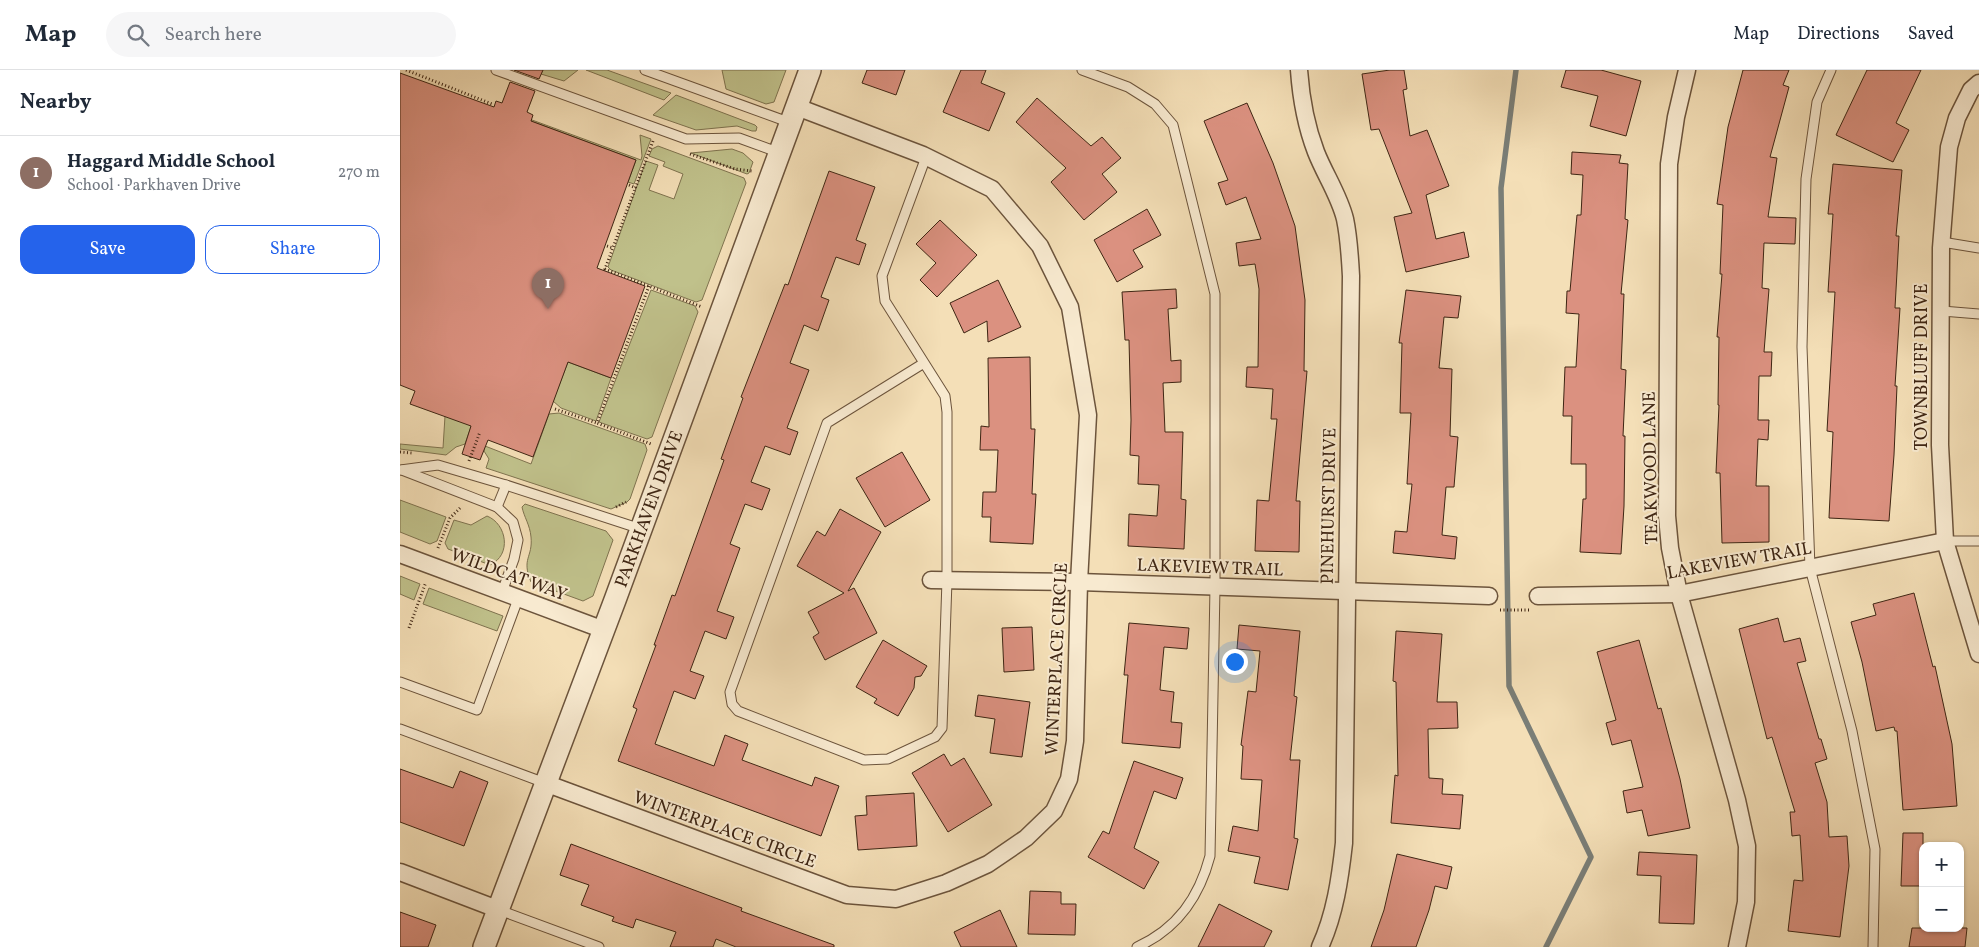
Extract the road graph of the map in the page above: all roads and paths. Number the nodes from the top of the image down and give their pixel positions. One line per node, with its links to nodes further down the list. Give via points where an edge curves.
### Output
1 (406, 70): 10 (path)
2 (496, 70): 13 (lane, via 686,139 739,138)
3 (645, 70): 11 (lane)
4 (810, 70): 11 (street, PARKHAVEN DRIVE)
5 (1082, 70): 46 (lane, via 1128,87 1155,104 1173,125 1215,294)
6 (1299, 70): 48 (street, PINEHURST DRIVE, via 1307,124 1338,199 1350,246)
7 (1687, 70): 49 (street, TEAKWOOD LANE, via 1669,164 1667,516)
8 (1831, 70): 42 (lane, via 1817,102 1806,179 1802,347)
9 (1979, 83): 19 (street, TOWNBLUFF DRIVE, via 1971,90 1957,118 1949,147)
10 (492, 104)
11 (794, 115): 13 (street, PARKHAVEN DRIVE); 15 (street, WINTERPLACE CIRCLE)
12 (662, 144): 18 (path, via 653,141)
13 (780, 153): 37 (street, PARKHAVEN DRIVE)
14 (690, 154): 16 (path, via 735,169)
15 (926, 157): 27 (lane, via 882,276 885,301); 45 (street, WINTERPLACE CIRCLE, via 992,189 1040,246 1070,307 1088,415)
16 (752, 171)
17 (629, 185): 18 (path)
18 (636, 188): 21 (path)
19 (1942, 242): 22 (lane); 25 (street, TOWNBLUFF DRIVE)
20 (606, 246): 21 (path)
21 (613, 248): 23 (path, via 605,269)
22 (1979, 248)
23 (649, 286): 24 (path); 29 (path)
24 (702, 306)
25 (1942, 311): 26 (lane); 38 (street, TOWNBLUFF DRIVE, via 1940,446)
26 (1979, 314)
27 (924, 363): 43 (lane, via 945,396 947,412); 43 (lane, via 827,423 730,692 732,704 738,711 864,760 888,759 935,737 942,728)
28 (555, 409): 29 (path)
29 (597, 423): 31 (path)
30 (480, 432): 32 (path)
31 (651, 444)
32 (468, 464)
33 (400, 470): 34 (lane, via 438,465); 35 (lane)
34 (506, 485): 35 (lane); 37 (lane)
35 (496, 507): 47 (lane, via 513,522 518,540)
36 (450, 518): 40 (path)
37 (641, 529): 54 (street, PARKHAVEN DRIVE)
38 (1945, 541): 39 (lane); 42 (street, LAKEVIEW TRAIL); 55 (street, TOWNBLUFF DRIVE)
39 (1979, 541)
40 (438, 548)
41 (400, 554): 47 (street, WILDCAT WAY)
42 (1810, 568): 49 (street, LAKEVIEW TRAIL); 66 (lane, via 1852,731 1876,848)
43 (939, 580): 45 (street, LAKEVIEW TRAIL)
44 (426, 582): 53 (path)
45 (1079, 582): 46 (street, LAKEVIEW TRAIL); 58 (street, WINTERPLACE CIRCLE, via 1075,741 1068,779 1054,811 1026,838 988,864 946,883 896,899 847,895)
46 (1215, 588): 48 (street, LAKEVIEW TRAIL); 63 (lane, via 1210,856 1204,877 1185,911 1156,938)
47 (502, 592): 50 (street, WILDCAT WAY)
48 (1347, 592): 51 (street, LAKEVIEW TRAIL); 64 (street, PINEHURST DRIVE, via 1344,843 1340,882)
49 (1679, 594): 52 (street, LAKEVIEW TRAIL); 65 (street, TEAKWOOD LANE, via 1747,846 1746,902)
50 (518, 598): 54 (street, WILDCAT WAY); 56 (lane, via 477,710)
51 (1493, 603): 52 (path)
52 (1537, 603)
53 (409, 628)
54 (604, 630): 58 (street, PARKHAVEN DRIVE)
55 (1979, 654)
56 (400, 682)
57 (400, 729): 58 (lane)
58 (545, 783): 60 (street, PARKHAVEN DRIVE)
59 (400, 872): 60 (street)
60 (497, 909): 61 (street, PARKHAVEN DRIVE); 62 (lane)
61 (484, 947)
62 (599, 947)
63 (1137, 947)
64 (1320, 947)
65 (1737, 947)
66 (1873, 947)

